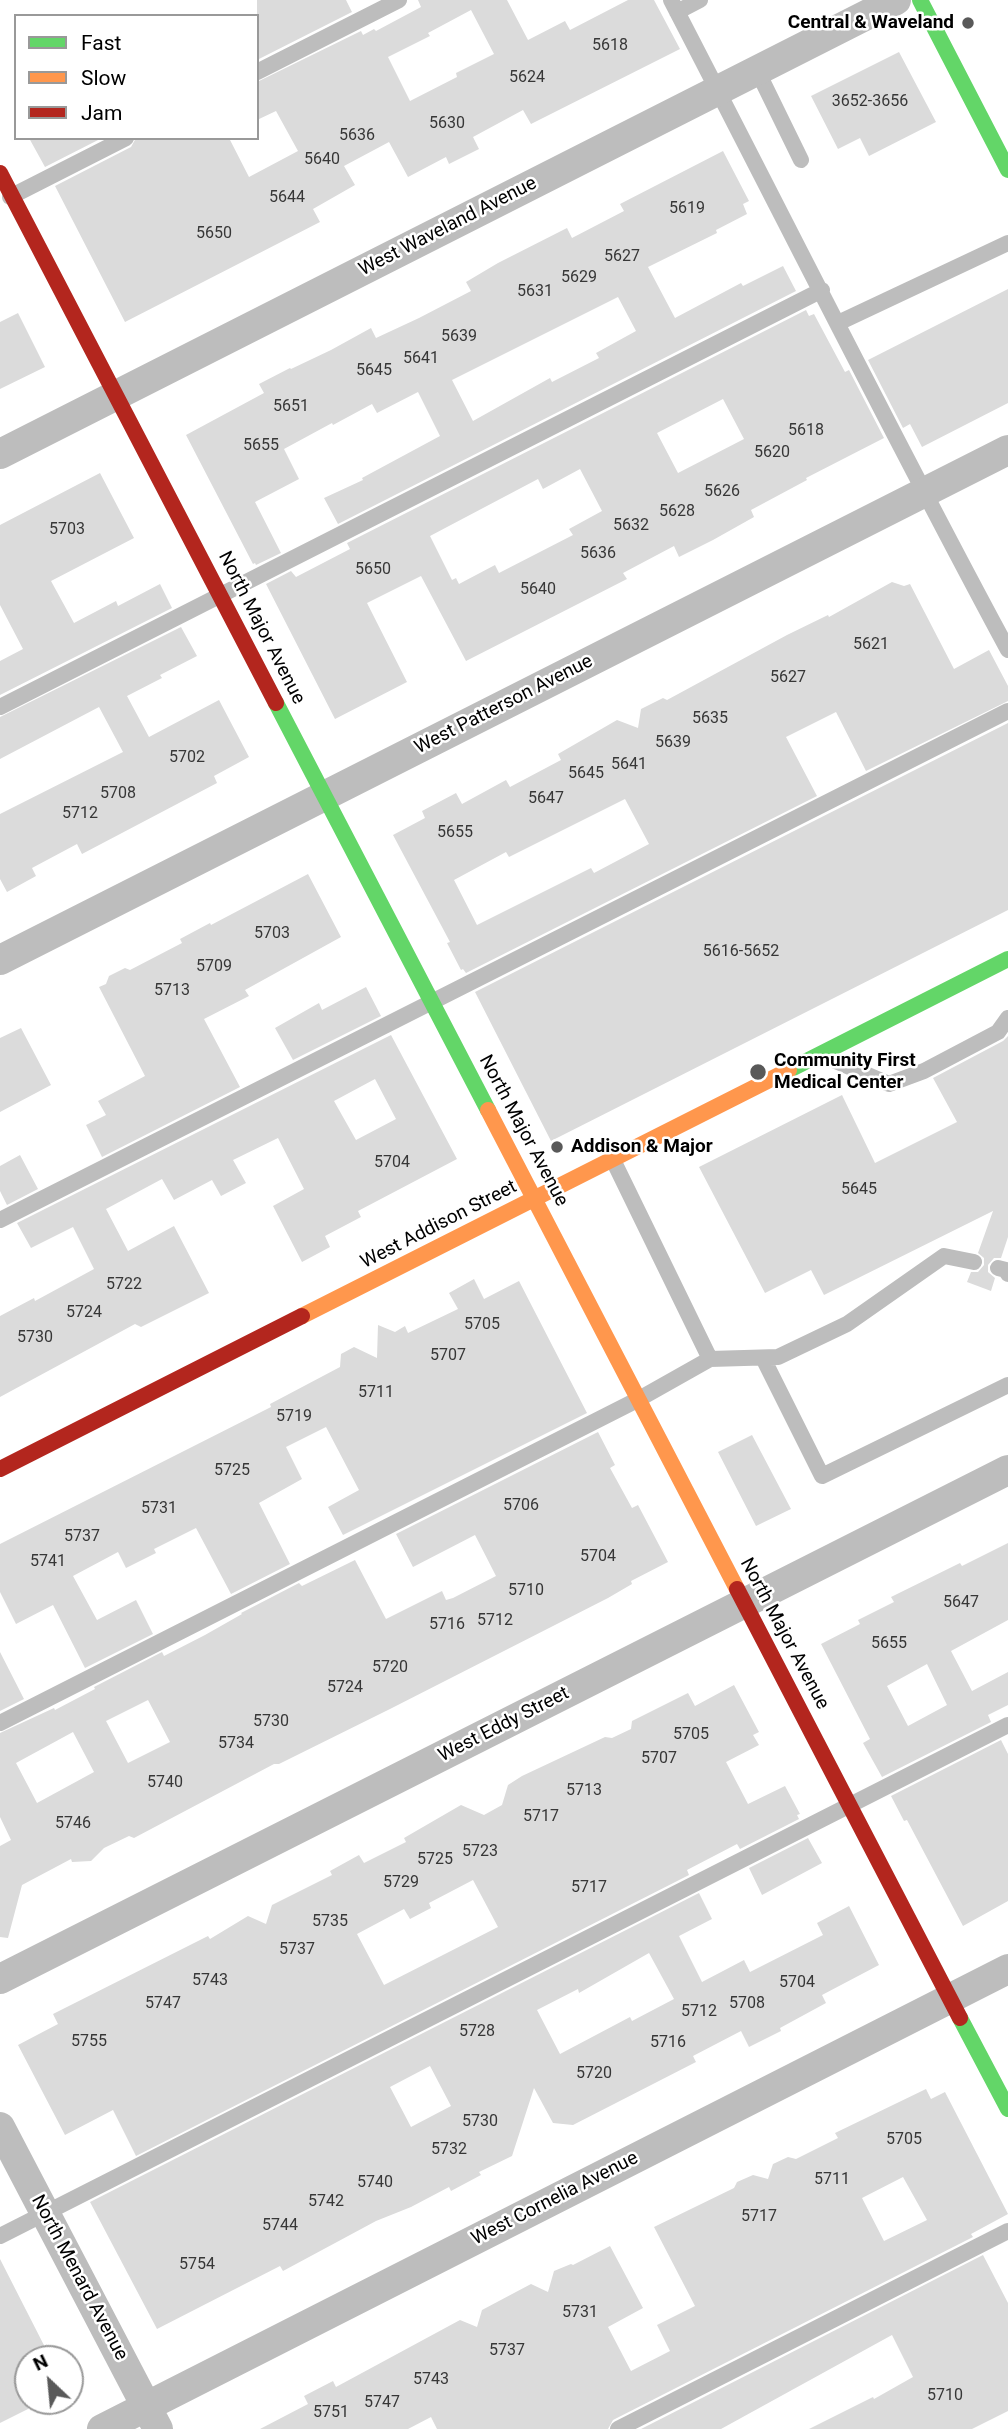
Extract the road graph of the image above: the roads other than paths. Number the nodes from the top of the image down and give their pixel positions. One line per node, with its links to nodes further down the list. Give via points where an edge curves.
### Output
1 (399, 0): 7 (lane)
2 (700, 0): 5 (lane)
3 (896, 0): 6 (street, West Waveland Avenue)
4 (920, 0): 11 (street)
5 (674, 6): 8 (lane)
6 (757, 70): 8 (street, West Waveland Avenue); 10 (lane)
7 (259, 71)
8 (718, 90): 15 (lane); 17 (street, West Waveland Avenue)
9 (122, 140): 13 (lane)
10 (801, 160)
11 (1008, 170)
12 (0, 173): 13 (street, North Major Avenue)
13 (6, 199): 17 (street, North Major Avenue)
14 (1008, 243): 16 (lane)
15 (822, 290): 16 (lane); 21 (lane)
16 (838, 323): 20 (lane)
17 (116, 396): 19 (street, West Waveland Avenue); 21 (street, North Major Avenue)
18 (1008, 450): 20 (street, West Patterson Avenue)
19 (0, 454)
20 (923, 493): 22 (lane); 25 (street, West Patterson Avenue)
21 (220, 596): 23 (lane); 25 (street, North Major Avenue)
22 (1008, 650)
23 (0, 707)
24 (1008, 711): 29 (lane)
25 (324, 796): 26 (street, West Patterson Avenue); 29 (street, North Major Avenue)
26 (0, 960)
27 (1004, 961): 28 (lane); 31 (street, West Addison Street)
28 (1008, 980)
29 (432, 1002): 33 (street, North Major Avenue); 34 (lane)
30 (1008, 1018): 31 (lane, via 998,1032 889,1084)
31 (820, 1055): 32 (street, West Addison Street)
32 (613, 1160): 33 (street, West Addison Street); 37 (lane)
33 (535, 1200): 39 (street, North Major Avenue); 40 (street, West Addison Street)
34 (0, 1220)
35 (974, 1262): 36 (lane, via 944,1256 847,1324 778,1357)
36 (763, 1357): 37 (lane); 38 (lane, via 822,1476)
37 (710, 1359): 39 (lane)
38 (1008, 1385)
39 (639, 1399): 42 (street, North Major Avenue); 43 (lane)
40 (0, 1469)
41 (1008, 1470): 42 (street, West Eddy Street)
42 (744, 1603): 45 (street, North Major Avenue); 47 (street, West Eddy Street)
43 (0, 1723)
44 (1008, 1726): 45 (lane)
45 (850, 1805): 48 (street, North Major Avenue); 51 (lane)
46 (1008, 1969): 48 (street, West Cornelia Avenue)
47 (0, 1979)
48 (951, 1998): 49 (street, North Major Avenue); 54 (street, West Cornelia Avenue)
49 (1008, 2109)
50 (0, 2127): 51 (street, North Menard Avenue)
51 (45, 2213): 53 (lane); 54 (street, North Menard Avenue)
52 (1008, 2231): 56 (lane)
53 (0, 2236)
54 (152, 2418): 55 (street, West Cornelia Avenue)
55 (102, 2429)
56 (618, 2429)

